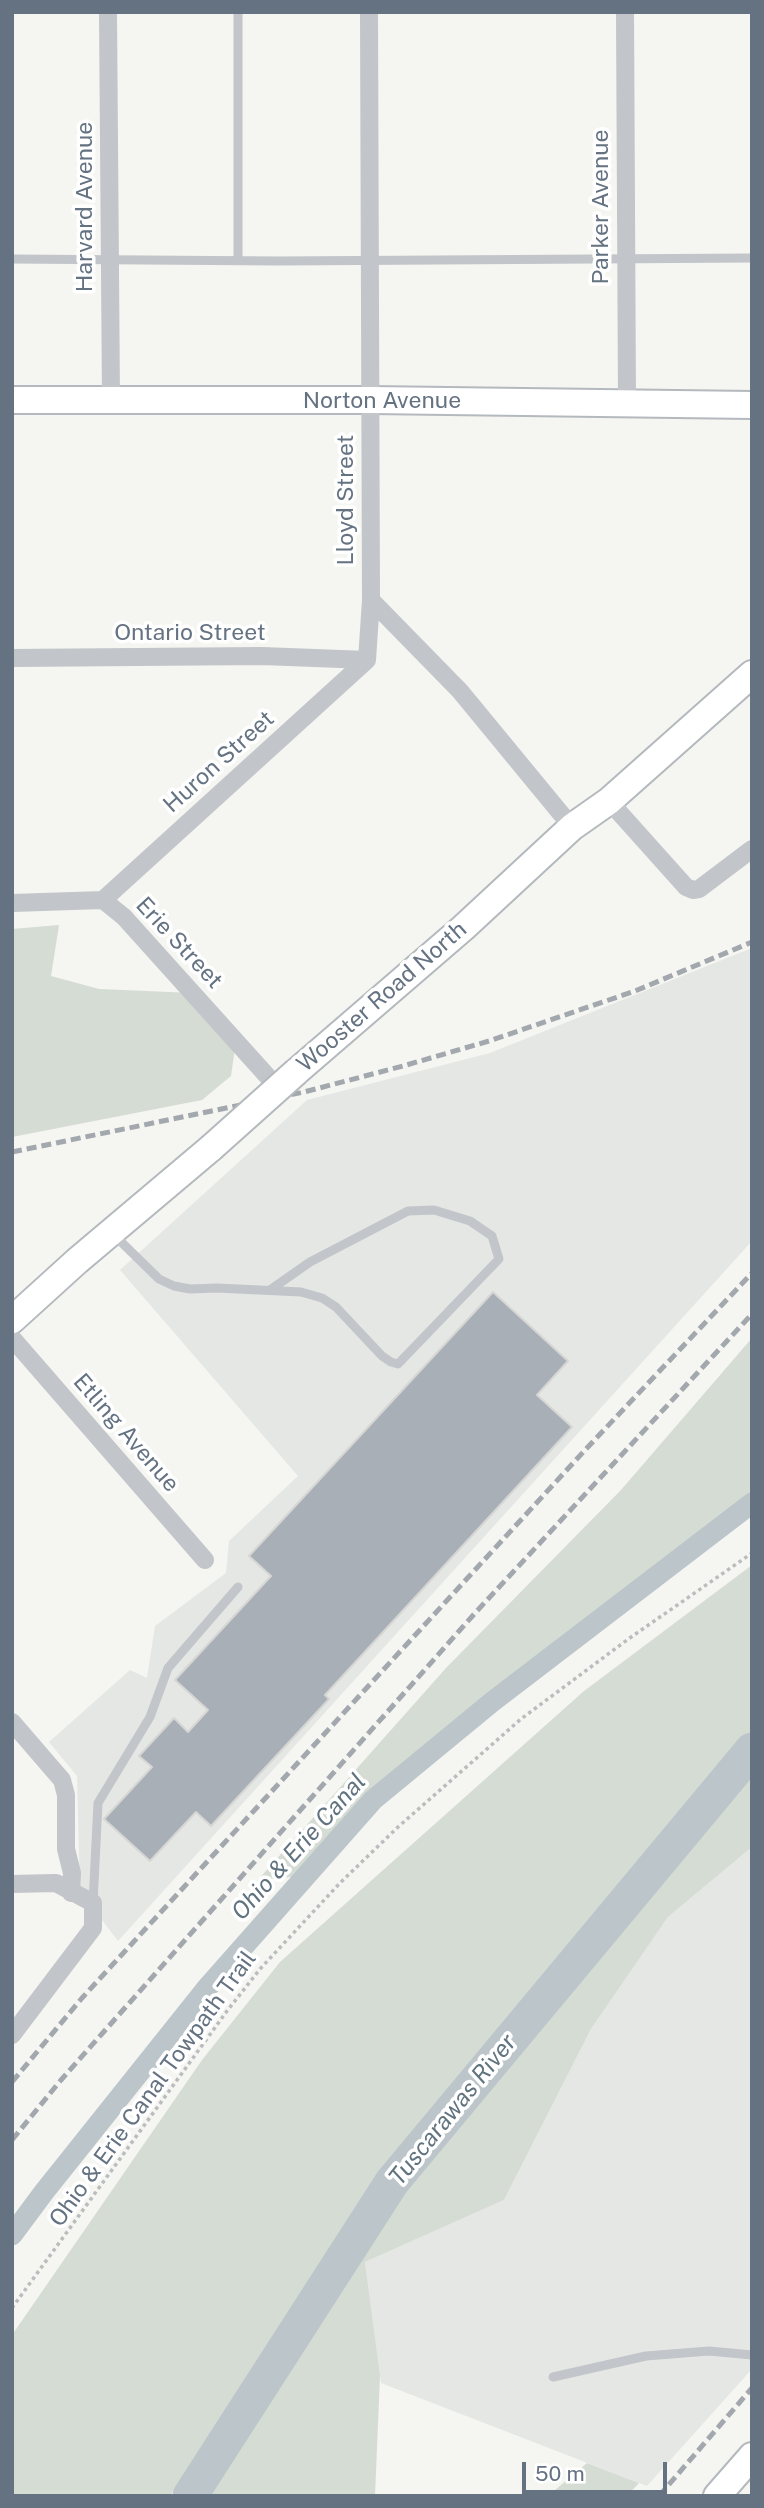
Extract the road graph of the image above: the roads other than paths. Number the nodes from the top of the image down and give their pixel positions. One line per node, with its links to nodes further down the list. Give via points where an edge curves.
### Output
1 (108, 12): 8 (street, Harvard Avenue)
2 (238, 12): 10 (lane)
3 (369, 12): 9 (street, Lloyd Street)
4 (625, 12): 5 (street, Parker Avenue)
5 (625, 258): 6 (lane); 9 (lane); 14 (street, Parker Avenue)
6 (752, 258)
7 (12, 259): 8 (lane)
8 (109, 259): 10 (lane); 13 (street, Harvard Avenue)
9 (369, 259): 10 (lane); 11 (street, Lloyd Street)
10 (238, 260)
11 (371, 400): 13 (main road, Norton Avenue); 14 (main road, Norton Avenue); 16 (street, Lloyd Street)
12 (12, 401): 13 (main road, Norton Avenue)
13 (111, 401)
14 (627, 402): 15 (main road, Norton Avenue)
15 (752, 405)
16 (370, 600): 18 (street, Lloyd Street); 21 (street, via 460,691)
17 (12, 658): 18 (street, Ontario Street)
18 (367, 660): 23 (street, Huron Street)
19 (752, 674): 20 (main road, Wooster Road North)
20 (608, 801): 21 (main road, Wooster Road North); 22 (street, via 693,890)
21 (572, 827): 25 (main road, Wooster Road North, via 463,928)
22 (752, 849)
23 (103, 900): 24 (street, Erie Street); 25 (street, Erie Street)
24 (12, 902)
25 (281, 1079): 26 (main road, Wooster Road North, bridge)
26 (112, 1233): 27 (lane, via 159,1279 174,1286); 28 (main road, Wooster Road North)
27 (270, 1290): 27 (lane, via 322,1298 383,1356 398,1364 499,1259 492,1236 470,1222 433,1210 408,1211 310,1262)
28 (12, 1320)
29 (12, 1338): 30 (street, Etling Avenue)
30 (205, 1560)
31 (238, 1587): 35 (lane, via 167,1668 150,1717 98,1803)
32 (12, 1722): 34 (street, via 62,1780)
33 (12, 1884): 34 (street, via 56,1883)
34 (71, 1893): 35 (street)
35 (93, 1903): 36 (street, via 93,1928)
36 (12, 2035)
37 (752, 2355): 38 (lane, via 709,2351 646,2356)
38 (553, 2376)
39 (752, 2456): 40 (main road)
40 (717, 2496)

